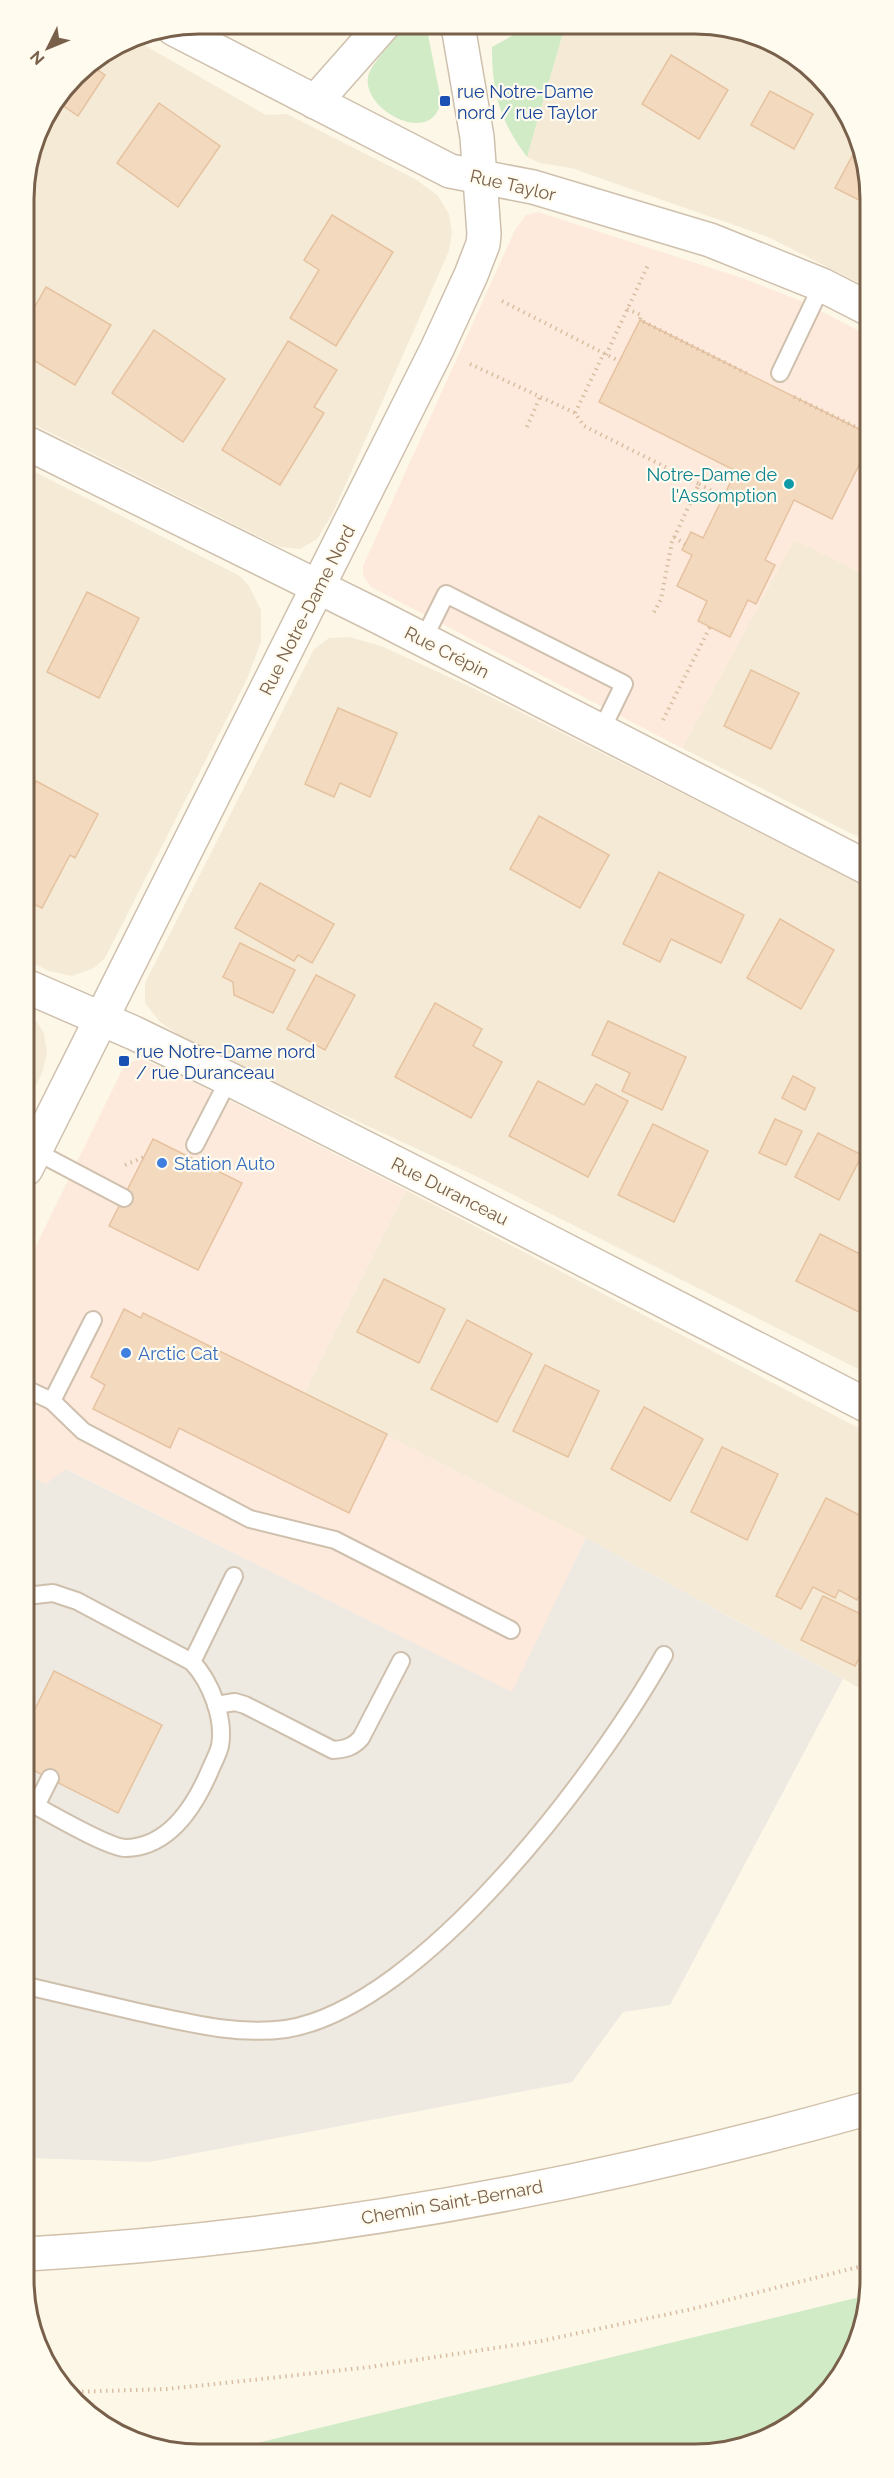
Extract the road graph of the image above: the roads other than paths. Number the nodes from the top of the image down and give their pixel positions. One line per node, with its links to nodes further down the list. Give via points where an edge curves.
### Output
1 (375, 34): 4 (street)
2 (459, 34): 5 (street, Rue Notre-Dame Nord)
3 (186, 35): 4 (street, Rue Taylor)
4 (315, 102): 5 (street, Rue Taylor, via 430,162)
5 (481, 177): 6 (street, Rue Taylor, via 533,187 710,240); 10 (street, Rue Notre-Dame Nord, via 483,244 437,349)
6 (822, 285): 7 (street, Rue Taylor); 8 (lane)
7 (860, 304)
8 (776, 379)
9 (35, 447): 10 (street, Rue Crépin)
10 (318, 588): 11 (street, Rue Crépin); 15 (street, Rue Notre-Dame Nord)
11 (423, 640): 12 (street, Rue Crépin); 12 (lane, via 446,594 624,684)
12 (601, 731): 13 (street, Rue Crépin)
13 (860, 864)
14 (35, 990): 15 (street, Rue Duranceau)
15 (101, 1018): 16 (street, Rue Duranceau); 18 (street, Rue Notre-Dame Nord)
16 (229, 1079): 17 (lane); 24 (street, Rue Duranceau)
17 (195, 1145)
18 (35, 1151)
19 (35, 1162): 20 (lane)
20 (123, 1197)
21 (93, 1320): 23 (lane)
22 (34, 1393): 23 (lane)
23 (52, 1401): 27 (lane, via 83,1431 250,1519 335,1540)
24 (859, 1402)
25 (234, 1576): 30 (lane)
26 (34, 1595): 30 (lane, via 53,1593 77,1601)
27 (511, 1630)
28 (664, 1655): 35 (lane, via 638,1700 549,1824 475,1906 390,1980 349,2007 285,2029 247,2030 192,2024)
29 (401, 1661): 31 (lane, via 361,1738 344,1749 333,1750 245,1705)
30 (192, 1662): 31 (lane, via 203,1673)
31 (216, 1705): 34 (lane, via 220,1746 206,1779 190,1810 170,1831 146,1846 123,1848)
32 (50, 1778): 33 (lane)
33 (34, 1800)
34 (34, 1804)
35 (34, 1988)
36 (859, 2111): 37 (street, Chemin Saint-Bernard, via 698,2154 490,2197 228,2236)
37 (34, 2253)

